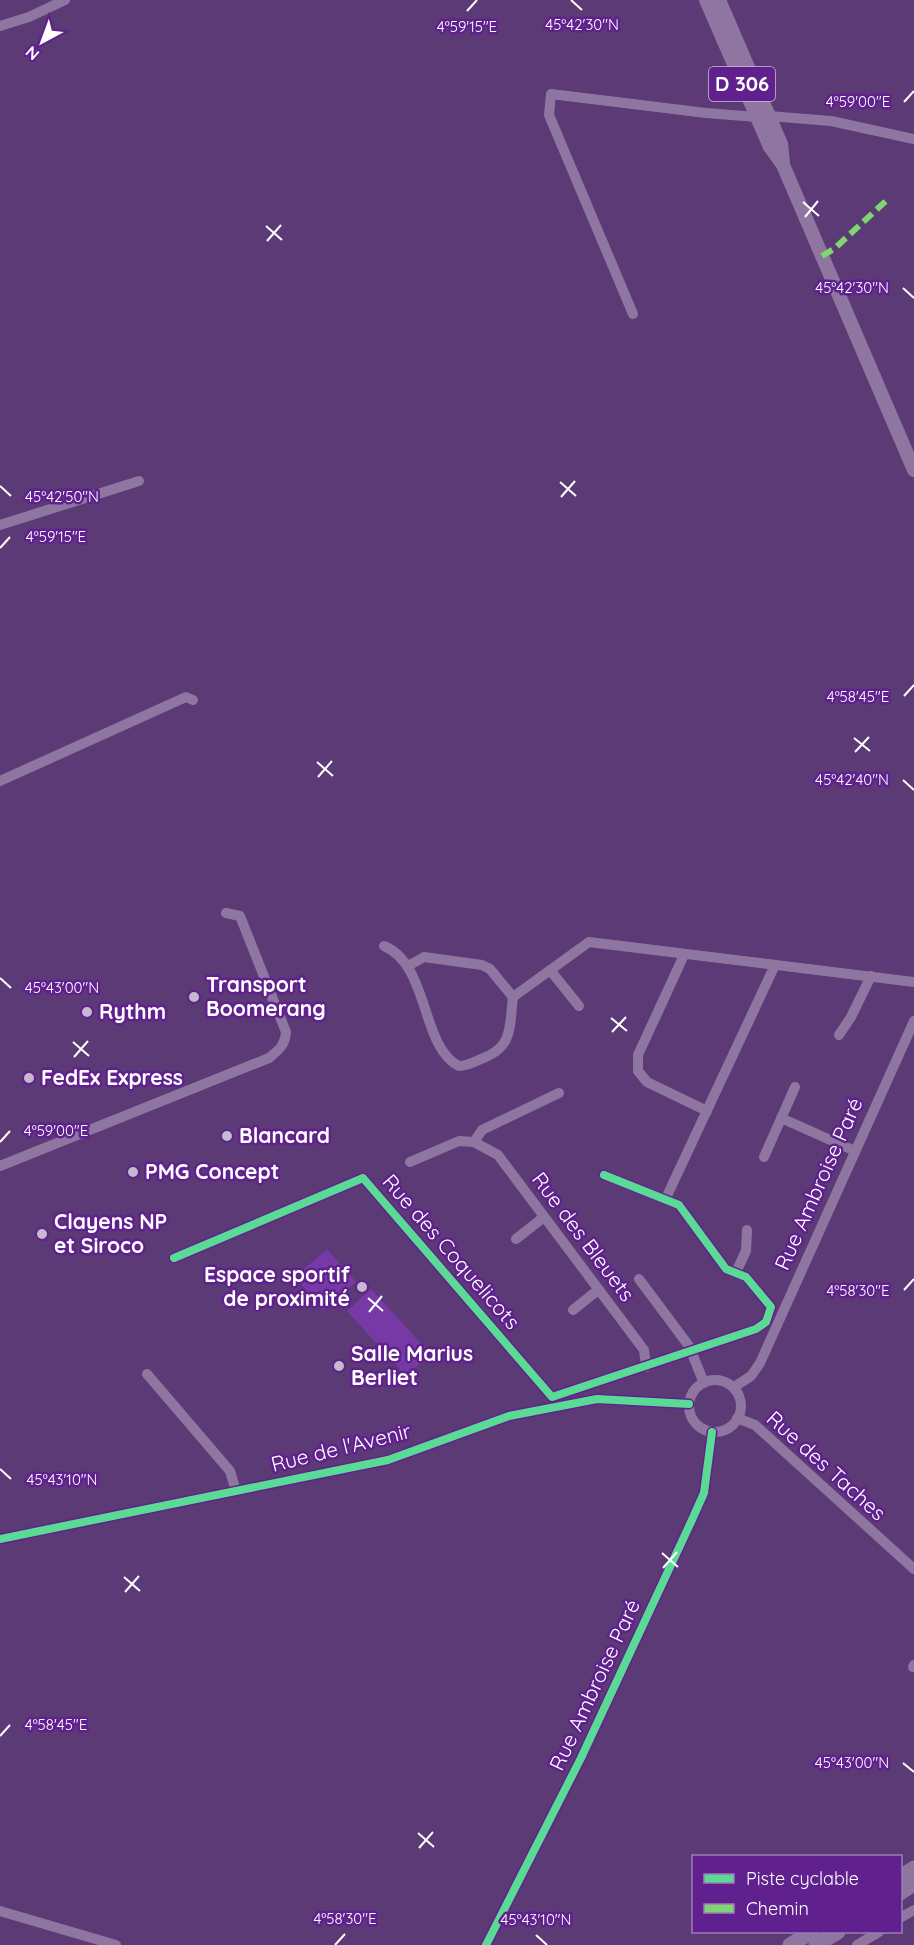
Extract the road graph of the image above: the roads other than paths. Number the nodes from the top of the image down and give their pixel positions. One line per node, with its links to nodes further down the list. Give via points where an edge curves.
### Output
1 (65, 0): 5 (street)
2 (706, 0): 7 (main road, D 306)
3 (714, 0): 6 (main road)
4 (719, 0): 6 (main road, D 306)
5 (0, 26)
6 (733, 31): 7 (main road, D 306)
7 (763, 116): 8 (street, via 831,121); 9 (street, via 550,94 549,115); 10 (main road, D 306, via 770,147 783,165)
8 (914, 139)
9 (633, 314)
10 (914, 470)
11 (139, 481): 12 (street)
12 (0, 525)
13 (193, 700): 14 (street, via 186,697)
14 (0, 781)
15 (226, 913): 35 (street, via 240,916 286,1032 280,1050 269,1058)
16 (384, 946): 19 (street, via 396,951)
17 (684, 955): 18 (street); 20 (street, via 589,942); 29 (street, via 638,1055 638,1071 647,1082)
18 (775, 965): 21 (street); 29 (street)
19 (408, 966): 23 (street, via 424,957 482,965); 23 (street, via 445,1056 459,1066 503,1048)
20 (550, 970): 23 (street); 24 (street)
21 (871, 976): 22 (street); 26 (street)
22 (914, 982)
23 (513, 997)
24 (579, 1006)
25 (914, 1021): 32 (street, Rue Ambroise Paré)
26 (839, 1035)
27 (795, 1087): 30 (street)
28 (559, 1093): 31 (street, via 482,1130)
29 (707, 1111): 37 (street)
30 (781, 1118): 32 (street); 33 (street)
31 (474, 1142): 34 (street, via 459,1141); 38 (street, Rue des Bleuets, via 498,1155)
32 (855, 1150): 50 (street, Rue Ambroise Paré, via 760,1363 751,1376)
33 (764, 1157)
34 (410, 1162)
35 (0, 1166)
36 (603, 1175): 37 (street)
37 (666, 1198): 42 (street, via 679,1204 726,1269)
38 (544, 1217): 40 (street); 44 (street, Rue des Bleuets)
39 (747, 1230): 42 (street, via 746,1251)
40 (516, 1239)
41 (174, 1258): 47 (street, Rue des Coquelicots, via 363,1178 552,1397)
42 (736, 1272): 46 (street, via 746,1277 771,1307 766,1322)
43 (639, 1279): 46 (street)
44 (598, 1290): 45 (street); 47 (street, Rue des Bleuets, via 644,1350)
45 (573, 1310)
46 (692, 1352): 47 (street); 49 (street)
47 (646, 1367)
48 (147, 1374): 54 (street, via 230,1471)
49 (704, 1383): 50 (street, via 716,1380); 51 (street, via 692,1392)
50 (734, 1387): 52 (street, via 741,1399)
51 (689, 1404): 53 (street, via 693,1422); 54 (street, Rue de l'Avenir, via 597,1399 509,1416 388,1460)
52 (737, 1418): 53 (street, via 729,1427); 56 (street, Rue des Taches, via 755,1425)
53 (712, 1432): 62 (street, Rue Ambroise Paré, via 704,1493 581,1758)
54 (236, 1491): 55 (street, Rue de l'Avenir)
55 (0, 1539)
56 (914, 1569)
57 (0, 1911): 61 (street)
58 (810, 1933): 63 (highway)
59 (836, 1933): 64 (highway)
60 (877, 1933): 65 (street)
61 (116, 1945)
62 (486, 1945)
63 (790, 1945)
64 (816, 1945)
65 (857, 1945)

